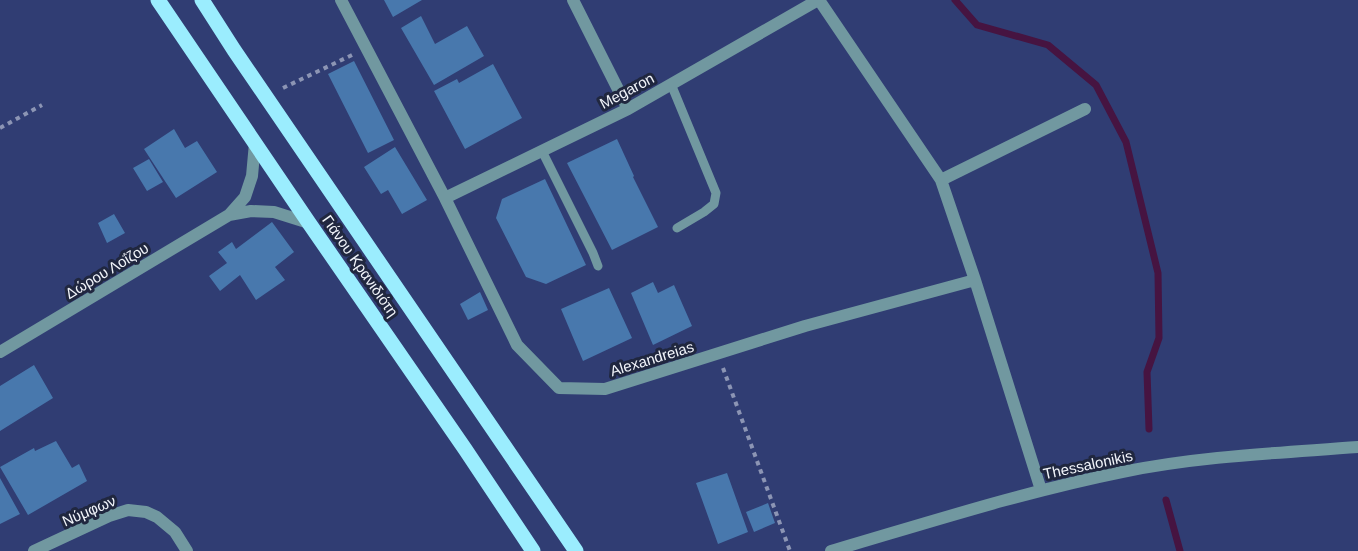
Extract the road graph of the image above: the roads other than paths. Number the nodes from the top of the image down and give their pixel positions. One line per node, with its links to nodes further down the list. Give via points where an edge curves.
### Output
1 (158, 0): 9 (main road, Γιάνου Κρανιδιότη)
2 (202, 0): 24 (main road, Γιάνου Κρανιδιότη)
3 (341, 0): 12 (street, Alexandreias)
4 (573, 0): 7 (street)
5 (819, 0): 6 (street, Megaron); 11 (street)
6 (671, 84): 7 (street, Megaron); 15 (lane, via 716,194 714,204)
7 (628, 109): 10 (street, Megaron)
8 (1085, 109): 11 (street)
9 (255, 143): 13 (street, Δώρου Λοΐζου, via 245,198); 14 (main road, Γιάνου Κρανιδιότη)
10 (542, 151): 12 (street, Megaron); 16 (lane)
11 (940, 180): 17 (street)
12 (445, 198): 17 (street, Alexandreias, via 517,345 560,388 605,389 805,326)
13 (229, 215): 14 (street, Δώρου Λοΐζου, via 274,212); 18 (street, Δώρου Λοΐζου)
14 (309, 223): 23 (main road, Γιάνου Κρανιδιότη)
15 (677, 228)
16 (598, 266)
17 (975, 280): 20 (street)
18 (0, 352)
19 (1358, 447): 20 (street, Thessalonikis, via 1215,458)
20 (1041, 490): 25 (street, Thessalonikis)
21 (34, 551): 22 (street, Νύμφων, via 128,510 157,517 175,532)
22 (187, 551)
23 (533, 551)
24 (576, 551)
25 (831, 551)

